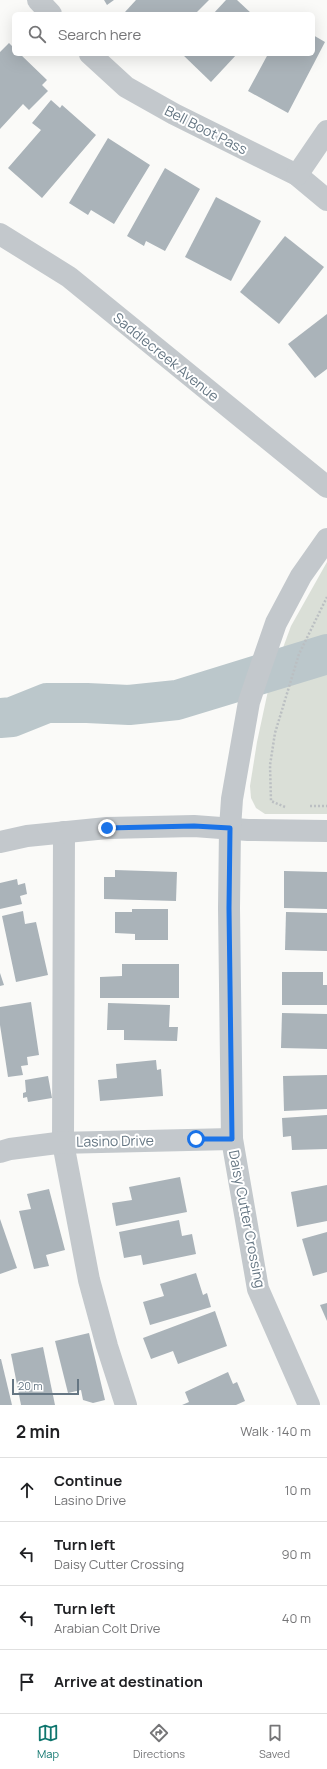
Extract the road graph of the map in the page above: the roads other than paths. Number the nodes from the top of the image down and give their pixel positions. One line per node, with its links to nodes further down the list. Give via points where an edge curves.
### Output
1 (38, 0): 2 (street)
2 (49, 12)
3 (92, 56): 5 (street, Bell Boot Pass, via 126,87 174,114)
4 (327, 131): 5 (street)
5 (297, 175): 6 (street, Bell Boot Pass)
6 (327, 200)
7 (0, 234): 8 (street, Saddlecreek Avenue, via 69,277)
8 (327, 487)
9 (327, 539): 10 (street, Daisy Cutter Crossing, via 301,576 276,623 258,675 249,702 232,799)
10 (230, 828): 11 (street); 12 (street, via 107,828); 14 (street, Daisy Cutter Crossing)
11 (327, 831)
12 (64, 832): 13 (street); 15 (street)
13 (0, 842)
14 (232, 1139): 15 (street, Lasino Drive); 19 (street, Daisy Cutter Crossing, via 258,1289)
15 (64, 1143): 16 (street, Lasino Drive); 18 (street, via 89,1280)
16 (0, 1152)
17 (327, 1402): 20 (street)
18 (126, 1405)
19 (309, 1405)
20 (322, 1405)

